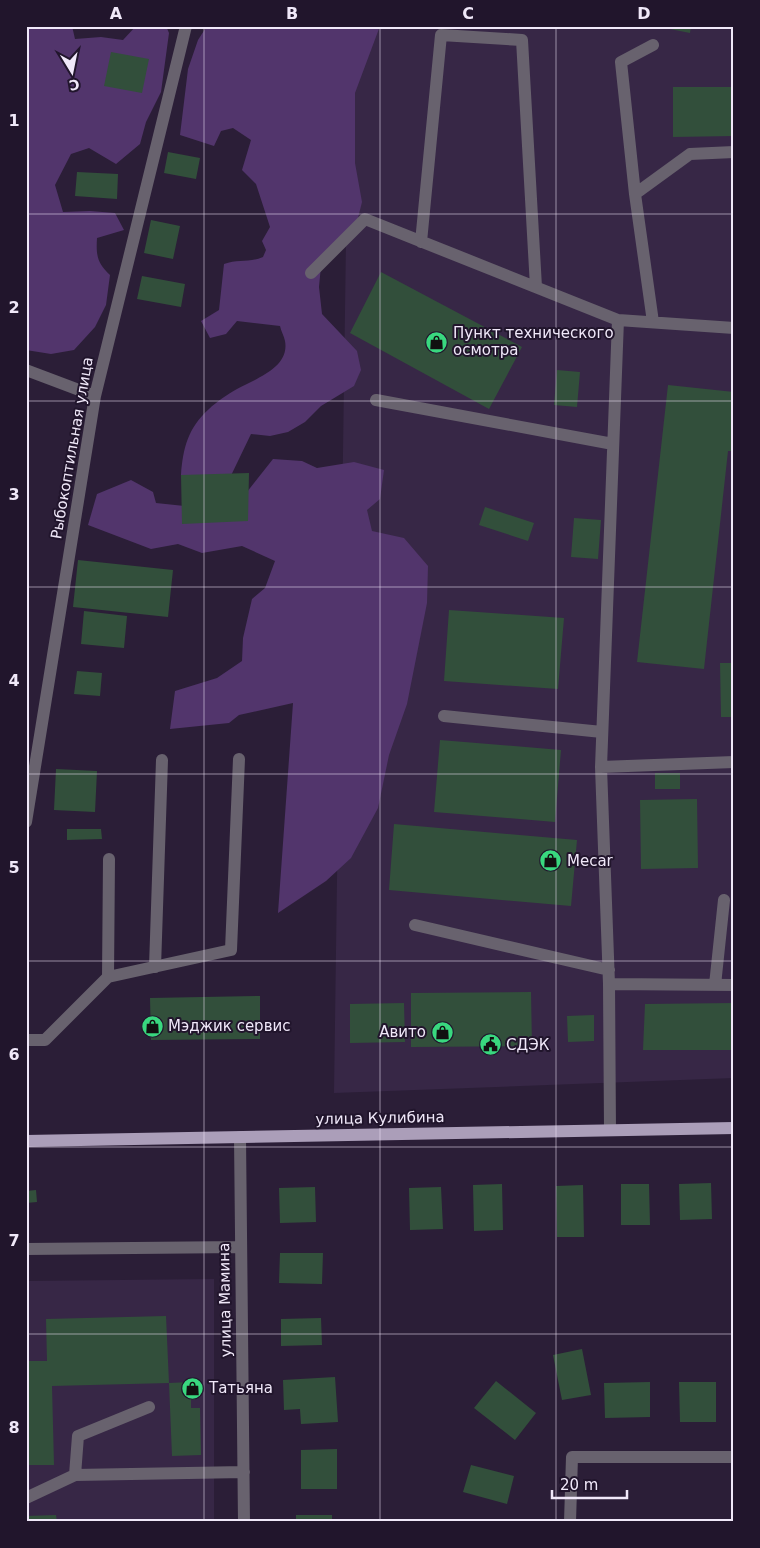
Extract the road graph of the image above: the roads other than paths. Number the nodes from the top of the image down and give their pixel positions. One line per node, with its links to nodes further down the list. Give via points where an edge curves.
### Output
1 (186, 26): 12 (street, Рыбокоптильная улица)
2 (653, 45): 4 (street, via 621,62)
3 (734, 152): 4 (street, via 690,154)
4 (635, 194): 9 (street)
5 (421, 242): 6 (street, via 365,219); 7 (street); 7 (street, via 440,35 522,40)
6 (311, 273)
7 (536, 287): 8 (street)
8 (618, 320): 9 (street); 14 (street)
9 (653, 322): 10 (street)
10 (734, 328)
11 (26, 370): 12 (street)
12 (94, 396): 21 (street, Рыбокоптильная улица)
13 (376, 400): 14 (street)
14 (613, 444): 16 (street)
15 (444, 716): 16 (street)
16 (602, 732): 20 (street)
17 (239, 759): 25 (street, via 231,950)
18 (162, 760): 25 (street)
19 (734, 762): 20 (street)
20 (601, 767): 26 (street)
21 (26, 822)
22 (109, 859): 27 (street)
23 (724, 900): 29 (street)
24 (415, 925): 26 (street)
25 (155, 967): 27 (street)
26 (609, 970): 28 (street)
27 (108, 977): 31 (street, via 46,1040)
28 (609, 984): 29 (street); 33 (street)
29 (715, 985): 30 (street)
30 (734, 985)
31 (26, 1040)
32 (734, 1128): 33 (main road, улица Кулибина)
33 (610, 1130): 34 (main road, улица Кулибина)
34 (240, 1137): 35 (main road, улица Кулибина); 36 (street, улица Мамина)
35 (26, 1141)
36 (241, 1247): 37 (street); 40 (street, улица Мамина)
37 (26, 1249)
38 (149, 1407): 41 (street, via 78,1436)
39 (734, 1457): 44 (street, via 572,1457)
40 (244, 1472): 41 (street); 43 (street, улица Мамина)
41 (75, 1475): 42 (street)
42 (26, 1498)
43 (244, 1522)
44 (570, 1522)

